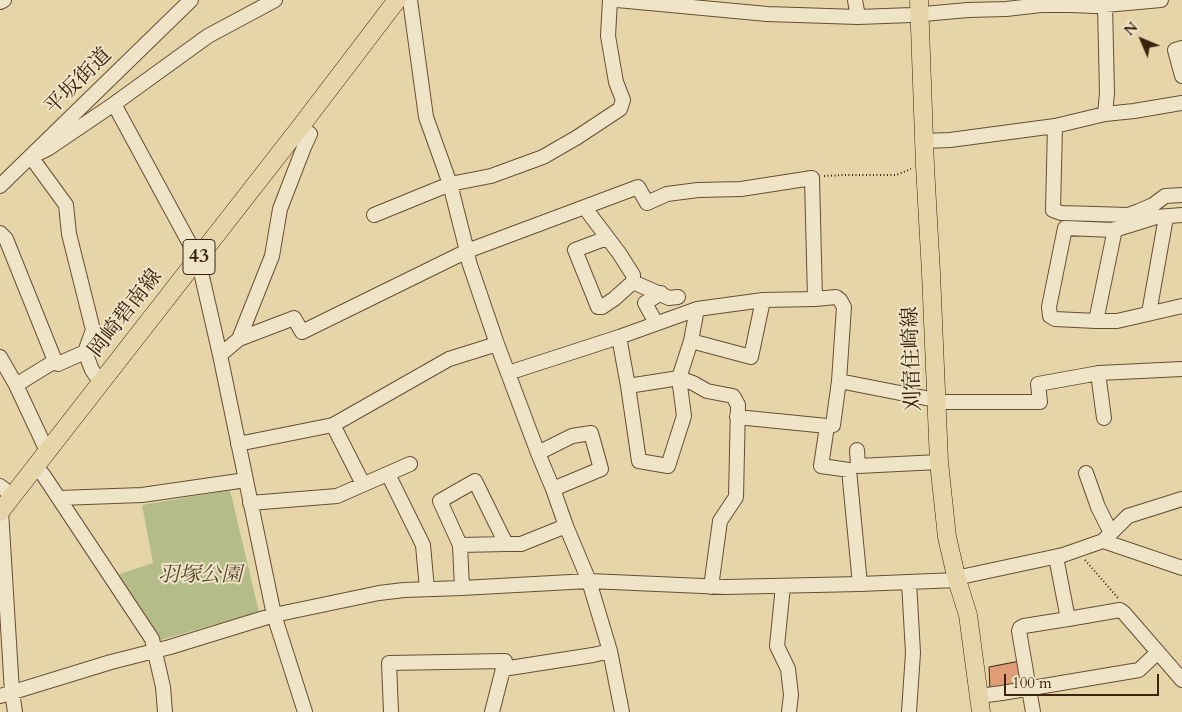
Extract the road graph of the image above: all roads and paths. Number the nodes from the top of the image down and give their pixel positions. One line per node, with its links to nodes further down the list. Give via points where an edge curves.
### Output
1 (4, 0): 9 (street)
2 (275, 0): 19 (street, via 208,36)
3 (397, 0): 21 (main road, 岡崎碧南線 / 43)
4 (410, 0): 27 (street, via 426,117)
5 (610, 0): 27 (street, via 608,36 616,82 623,100 620,109 543,158 490,176)
6 (617, 0): 13 (street)
7 (855, 0): 15 (street)
8 (1162, 0): 12 (street)
9 (0, 2)
10 (186, 2): 24 (street, 平坂街道)
11 (1071, 2): 12 (street); 14 (street, via 1006,9)
12 (1105, 5): 20 (street)
13 (736, 6): 15 (street)
14 (919, 7): 15 (street); 23 (main road, 刈宿住崎線)
15 (858, 17)
16 (1182, 48): 17 (street, via 1175,50)
17 (1182, 76)
18 (1182, 103): 20 (street)
19 (114, 104): 24 (street); 38 (street)
20 (1105, 114): 22 (street)
21 (301, 126): 38 (main road, 岡崎碧南線 / 43); 50 (street, via 310,134 280,210 272,256)
22 (1055, 126): 23 (street); 29 (street, via 1053,210 1128,215 1153,205 1165,196)
23 (924, 141): 25 (main road, 刈宿住崎線)
24 (31, 157): 28 (street, 平坂街道); 53 (street, via 66,205 69,234 93,330)
25 (925, 166): 26 (path, via 896,175); 65 (main road, 刈宿住崎線)
26 (812, 178): 30 (street, via 741,189 668,194 647,203 638,187); 42 (street)
27 (450, 184): 31 (street); 37 (street)
28 (0, 186)
29 (1182, 195)
30 (585, 208): 36 (street); 37 (street)
31 (374, 215)
32 (1182, 216): 33 (street)
33 (1166, 217): 34 (street); 46 (street)
34 (1115, 230): 47 (street); 47 (street, via 1065,228 1049,306 1050,316)
35 (0, 233): 56 (street, via 6,239)
36 (607, 238): 39 (street, via 633,275); 39 (street, via 576,250 598,307 614,299)
37 (467, 251): 50 (street, via 302,332 294,318); 52 (street)
38 (198, 259): 54 (street); 62 (main road, 岡崎碧南線 / 43)
39 (633, 282): 40 (street)
40 (661, 293): 41 (street, via 669,298); 48 (street, via 645,303)
41 (678, 296)
42 (815, 299): 43 (street); 61 (street, via 836,297 844,307)
43 (763, 300): 45 (street); 51 (street, via 751,357)
44 (1182, 306): 46 (street)
45 (697, 308): 48 (street); 51 (street)
46 (1149, 313): 47 (street, via 1117,321)
47 (1096, 321)
48 (656, 323): 49 (street)
49 (618, 336): 58 (street); 64 (street)
50 (239, 339): 54 (street)
51 (691, 341): 60 (street)
52 (497, 344): 58 (street); 68 (street, via 448,359)
53 (86, 352): 56 (street, via 58,364); 62 (street)
54 (220, 355): 70 (street)
55 (0, 356): 63 (street)
56 (55, 361): 63 (street)
57 (1182, 369): 59 (street)
58 (508, 373): 73 (street)
59 (1098, 373): 65 (street, via 1038,384 1040,402); 67 (street)
60 (679, 378): 64 (street); 64 (street, via 684,416 668,466 639,461); 66 (street, via 706,391 733,396 738,405)
61 (839, 381): 65 (street); 69 (street, via 833,425)
62 (101, 383): 72 (main road, 岡崎碧南線 / 43)
63 (16, 385): 72 (street)
64 (628, 386)
65 (937, 401): 74 (main road, 刈宿住崎線)
66 (737, 417): 69 (street); 99 (street, via 736,497 720,520)
67 (1104, 418)
68 (334, 425): 70 (street); 80 (street)
69 (827, 426): 97 (street, via 821,466 849,470)
70 (238, 444): 79 (street)
71 (857, 450): 74 (street, via 858,466)
72 (47, 451): 76 (main road, 岡崎碧南線 / 43)
73 (538, 452): 81 (street); 81 (street, via 572,436 591,433 601,469)
74 (939, 462): 94 (main road, 刈宿住崎線, via 947,537)
75 (410, 464): 78 (street)
76 (36, 466): 82 (main road, 岡崎碧南線 / 43); 83 (street)
77 (1086, 473): 88 (street)
78 (388, 474): 80 (street); 101 (street, via 423,545)
79 (246, 480): 83 (street, via 142,495); 85 (street)
80 (363, 484): 85 (street, via 337,496)
81 (554, 489): 87 (street)
82 (6, 491): 86 (main road, 岡崎碧南線 / 43)
83 (59, 498): 105 (street, via 152,639)
84 (1182, 499): 88 (street, via 1128,516)
85 (250, 503): 103 (street)
86 (0, 512): 111 (street)
87 (566, 526): 90 (street, via 521,544); 95 (street)
88 (1107, 537): 92 (street); 93 (street)
89 (460, 544): 90 (street); 90 (street, via 440,501 476,481); 100 (street)
90 (506, 544)
91 (1080, 555): 102 (path, via 1122,603)
92 (1056, 557): 94 (street); 104 (street)
93 (1182, 568)
94 (957, 580): 96 (street); 112 (main road, 刈宿住崎線, via 968,615)
95 (589, 581): 99 (street); 100 (street); 106 (street)
96 (909, 582): 97 (street); 120 (street, via 913,653)
97 (860, 584): 98 (street)
98 (783, 586): 99 (street); 119 (street, via 777,646 788,669)
99 (711, 587)
100 (462, 588): 101 (street)
101 (426, 589): 103 (street, via 379,593)
102 (1124, 613): 104 (street, via 1120,610); 107 (street)
103 (274, 615): 105 (street); 115 (street)
104 (1068, 619): 110 (street, via 1020,628)
105 (154, 651): 111 (street); 114 (street, via 163,687)
106 (610, 651): 108 (street); 118 (street)
107 (1158, 652): 109 (street); 110 (street, via 1139,670)
108 (505, 661): 116 (street, via 389,663); 117 (street)
109 (1182, 680)
110 (1029, 688): 112 (street, via 1002,693); 121 (street)
111 (6, 694): 113 (street)
112 (980, 704)
113 (15, 712)
114 (164, 712)
115 (305, 712)
116 (391, 712)
117 (492, 712)
118 (622, 712)
119 (789, 712)
120 (910, 712)
121 (1034, 712)

